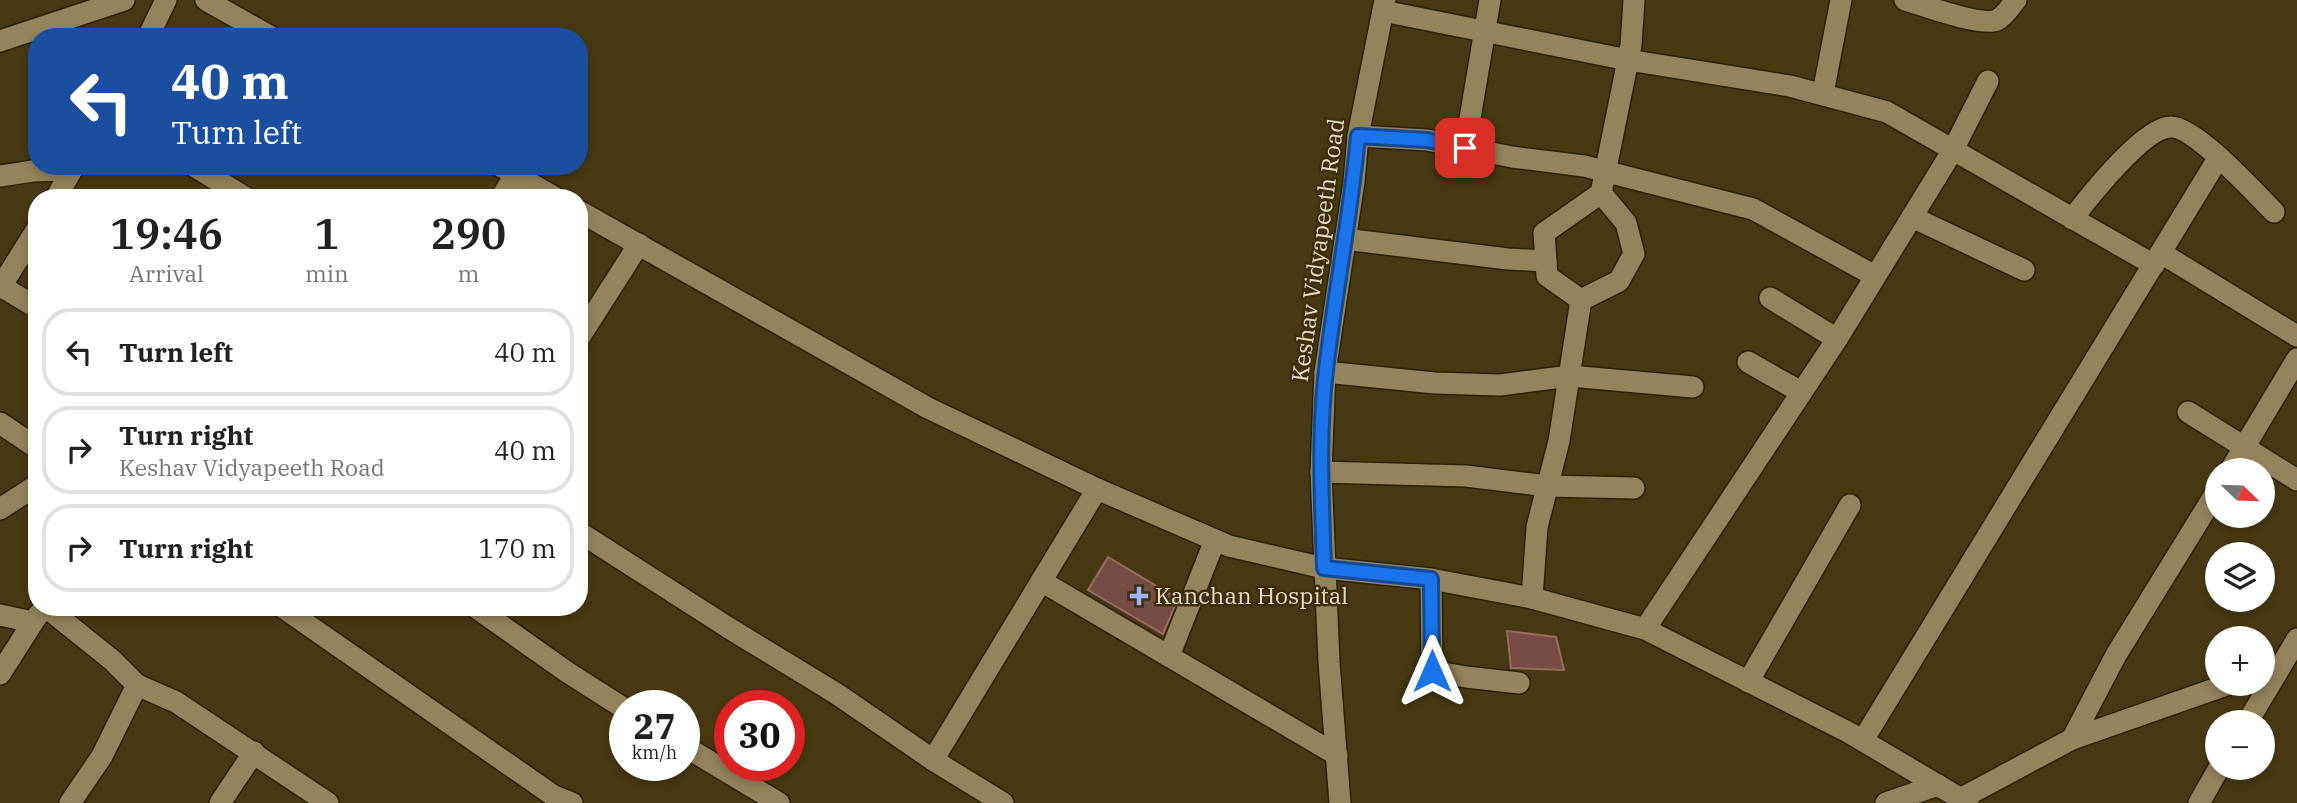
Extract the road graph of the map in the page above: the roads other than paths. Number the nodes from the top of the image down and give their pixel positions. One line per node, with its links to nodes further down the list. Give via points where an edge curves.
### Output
1 (124, 0): 10 (street)
2 (166, 0): 11 (street)
3 (206, 0): 12 (street)
4 (1490, 0): 13 (street)
5 (1634, 0): 16 (street)
6 (1841, 0): 18 (street)
7 (1905, 0): 8 (street, via 1993,22)
8 (2016, 0)
9 (1384, 5): 13 (street); 19 (street, Keshav Vidyapeeth Road)
10 (39, 28)
11 (152, 28)
12 (255, 28)
13 (1484, 31): 16 (street); 20 (street)
14 (28, 32): 15 (street)
15 (0, 41)
16 (1628, 60): 18 (street); 24 (street)
17 (1988, 81): 21 (street)
18 (1823, 93): 21 (street, via 1887,112)
19 (1358, 136): 20 (street, via 1427,140); 35 (street, Keshav Vidyapeeth Road)
20 (1465, 148): 24 (street)
21 (1953, 150): 33 (street); 34 (street)
22 (2219, 158): 31 (street); 34 (street, via 2186,132 2171,126 2155,131 2099,184); 38 (street)
23 (28, 171): 27 (street)
24 (1605, 172): 30 (street); 41 (street, via 1753,209)
25 (209, 175): 28 (street)
26 (515, 175): 29 (street)
27 (0, 176)
28 (231, 189)
29 (540, 189)
30 (1601, 193): 39 (street, via 1544,233); 44 (street, via 1626,223 1634,254 1619,281)
31 (2274, 212)
32 (588, 216): 37 (street)
33 (1912, 217): 40 (street); 41 (street)
34 (2072, 219): 38 (street)
35 (1344, 239): 39 (street); 51 (street, Keshav Vidyapeeth Road)
36 (28, 244): 42 (street)
37 (639, 244): 46 (street); 64 (street, via 928,408)
38 (2157, 259): 47 (street); 92 (street)
39 (1546, 261): 44 (street, via 1547,276)
40 (2024, 271)
41 (1875, 276): 48 (street)
42 (1, 287): 45 (street)
43 (1769, 298): 48 (street)
44 (1581, 300): 52 (street)
45 (28, 303)
46 (588, 324)
47 (2297, 336)
48 (1837, 339): 54 (street)
49 (2297, 359): 58 (street)
50 (1748, 362): 54 (street)
51 (1325, 372): 52 (street, via 1500,385); 60 (street, Keshav Vidyapeeth Road)
52 (1570, 376): 53 (street); 62 (street)
53 (1693, 387)
54 (1801, 391): 81 (street)
55 (2188, 412): 58 (street)
56 (0, 423): 57 (street)
57 (28, 442)
58 (2244, 448): 59 (street); 61 (street)
59 (2238, 458)
60 (1321, 472): 62 (street, via 1466,476); 71 (street, Keshav Vidyapeeth Road)
61 (2297, 480)
62 (1547, 486): 63 (street); 74 (street, via 1537,527)
63 (1634, 488)
64 (1097, 489): 70 (street); 73 (street)
65 (28, 491): 67 (street)
66 (1850, 505): 87 (street)
67 (0, 509)
68 (2205, 510): 91 (street, via 2116,655)
69 (588, 538): 96 (street)
70 (1215, 540): 71 (street); 83 (street)
71 (1324, 568): 72 (street); 94 (street, Keshav Vidyapeeth Road)
72 (1431, 579): 74 (street); 86 (street, via 1432,671)
73 (1041, 581): 83 (street); 96 (street)
74 (1532, 598): 81 (street)
75 (28, 613): 76 (street)
76 (0, 615)
77 (38, 616): 85 (street)
78 (47, 616): 88 (street, via 112,660)
79 (295, 616): 103 (street, via 554,796)
80 (488, 616): 90 (street)
81 (1645, 629): 87 (street)
82 (2297, 639): 84 (street)
83 (1169, 656): 94 (street)
84 (2275, 665)
85 (0, 674)
86 (1519, 682)
87 (1748, 682): 92 (street)
88 (137, 685): 93 (street, via 176,702); 100 (street, via 102,756)
89 (2205, 692): 91 (street)
90 (609, 699)
91 (2072, 739): 99 (street)
92 (1863, 740): 98 (street)
93 (254, 752): 101 (street); 102 (street)
94 (1337, 755): 106 (street, Keshav Vidyapeeth Road)
95 (700, 756): 104 (street)
96 (933, 760): 105 (street)
97 (2212, 780): 108 (street)
98 (1937, 785): 99 (street); 107 (street)
99 (1962, 802)
100 (70, 803)
101 (220, 803)
102 (328, 803)
103 (572, 803)
104 (779, 803)
105 (1003, 803)
106 (1340, 803)
107 (1886, 803)
108 (2199, 803)

